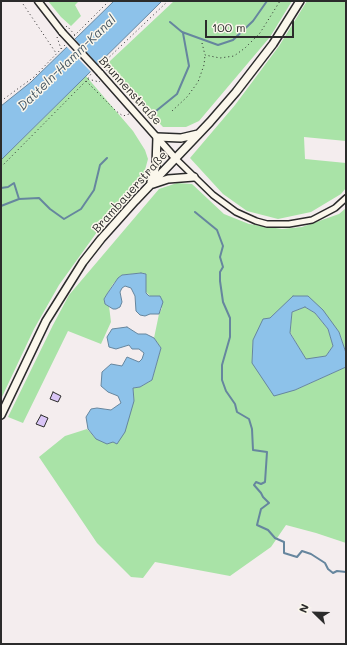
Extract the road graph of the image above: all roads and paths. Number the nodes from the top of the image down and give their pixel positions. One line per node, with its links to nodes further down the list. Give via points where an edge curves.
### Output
1 (21, 1): 14 (path)
2 (38, 1): 16 (street, Brunnenstraße, bridge)
3 (109, 1): 8 (path)
4 (168, 1): 17 (path, via 102,64)
5 (280, 1): 15 (path, via 260,33 234,56 220,58)
6 (300, 1): 24 (main road, Brambauerstraße, via 258,65)
7 (67, 26): 8 (path)
8 (75, 35): 10 (path)
9 (57, 36): 13 (path)
10 (70, 40)
11 (202, 43): 15 (path)
12 (66, 44): 13 (path)
13 (61, 49): 14 (path)
14 (57, 53): 21 (path, via 34,76)
15 (205, 55): 23 (path, via 198,82)
16 (98, 71): 18 (path); 22 (street, Brunnenstraße)
17 (109, 73)
18 (88, 79): 19 (path); 20 (path)
19 (86, 81): 22 (path, via 120,114 126,116); 27 (path)
20 (99, 82)
21 (1, 101)
22 (133, 110): 25 (street, Brunnenstraße)
23 (172, 111)
24 (199, 134): 25 (main road, via 181,138); 26 (main road, Brambauerstraße)
25 (156, 137): 26 (street, Brunnenstraße); 29 (main road, via 156,166)
26 (175, 158): 28 (street); 29 (main road, Brambauerstraße)
27 (1, 166)
28 (194, 177): 29 (main road, via 168,179); 30 (street, via 236,212 267,224 312,220 335,208)
29 (150, 184): 31 (main road, Brambauerstraße, via 101,239 70,282 46,321)
30 (346, 198)
31 (1, 415)

